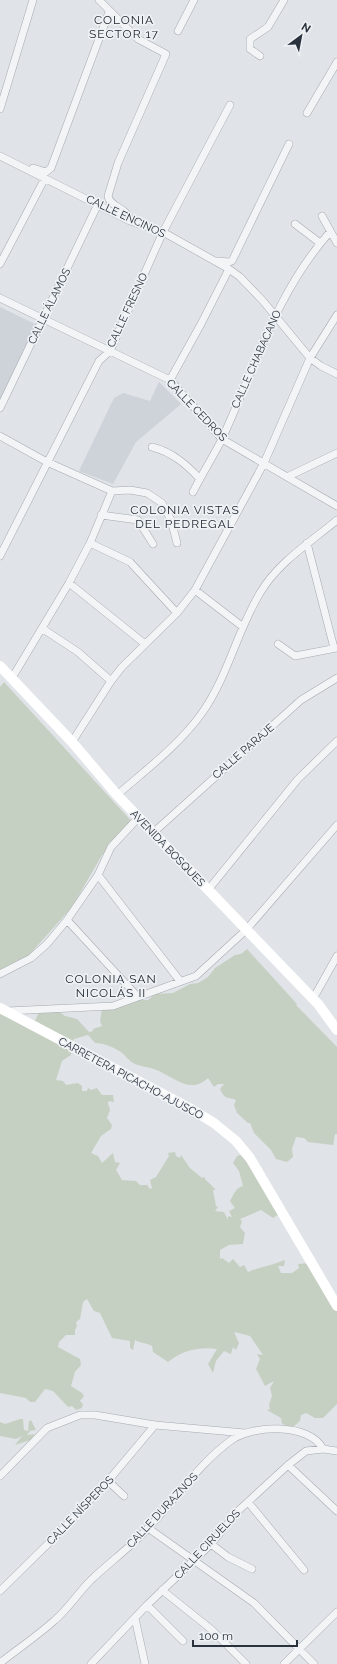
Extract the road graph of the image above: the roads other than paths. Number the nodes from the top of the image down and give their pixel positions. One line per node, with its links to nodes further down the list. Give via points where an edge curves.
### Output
1 (33, 0): 10 (street)
2 (99, 0): 5 (street)
3 (194, 0): 6 (street)
4 (284, 0): 7 (street, via 268,28 250,39 250,49)
5 (109, 12): 15 (street, via 58,153); 20 (street, via 138,39 166,54 118,163 108,196 126,212)
6 (178, 31)
7 (260, 56)
8 (337, 62): 11 (street)
9 (230, 105): 22 (street, CALLE FRESNO)
10 (0, 109)
11 (307, 113)
12 (290, 144): 26 (street, via 232,261)
13 (0, 156): 14 (street, CALLE ENCINOS)
14 (11, 162): 15 (street, via 16,160 42,171); 16 (street, CALLE ENCINOS)
15 (48, 170): 17 (street)
16 (45, 178): 17 (street, CALLE ENCINOS); 27 (street)
17 (64, 187): 18 (street, CALLE ENCINOS)
18 (98, 204): 20 (street, CALLE ENCINOS); 32 (street, CALLE ÁLAMOS)
19 (322, 216): 23 (street)
20 (130, 221): 22 (street, CALLE ENCINOS)
21 (295, 224): 24 (street)
22 (163, 232): 26 (street, CALLE ENCINOS); 33 (street, CALLE FRESNO)
23 (330, 232): 24 (street, CALLE CHABACANO); 25 (street)
24 (320, 243): 30 (street, CALLE CHABACANO, via 282,300)
25 (337, 243)
26 (215, 261): 28 (street, CALLE ENCINOS)
27 (0, 264)
28 (229, 269): 30 (street, CALLE ENCINOS, via 240,277); 36 (street)
29 (0, 298): 32 (street, CALLE CEDROS)
30 (275, 315): 34 (street, CALLE ENCINOS); 39 (street, CALLE CHABACANO)
31 (337, 315): 34 (street)
32 (43, 318): 33 (street, CALLE CEDROS); 37 (street, CALLE ÁLAMOS)
33 (110, 351): 36 (street, CALLE CEDROS); 42 (street, CALLE FRESNO, via 99,361)
34 (310, 358): 35 (street, CALLE ENCINOS); 43 (street)
35 (337, 374)
36 (170, 380): 39 (street, CALLE CEDROS)
37 (0, 408)
38 (0, 436): 42 (street)
39 (222, 439): 43 (street, CALLE CEDROS); 45 (street, CALLE CHABACANO)
40 (152, 447): 45 (street, via 168,452)
41 (337, 453): 44 (street)
42 (47, 462): 46 (street); 55 (street, CALLE FRESNO)
43 (264, 463): 44 (street, CALLE CEDROS); 57 (street)
44 (289, 476): 48 (street, CALLE CEDROS)
45 (200, 479): 47 (street, CALLE CHABACANO)
46 (112, 491): 49 (street); 51 (street, via 130,490 147,493 162,503 171,520)
47 (193, 492)
48 (337, 506)
49 (101, 515): 53 (street); 54 (street, via 138,520)
50 (337, 520): 52 (street)
51 (177, 543)
52 (307, 543): 59 (street, via 271,578 250,609); 63 (street)
53 (90, 544): 56 (street); 58 (street, via 130,562)
54 (153, 544)
55 (0, 556)
56 (69, 584): 60 (street); 61 (street)
57 (196, 590): 58 (street); 59 (street)
58 (177, 613): 61 (street)
59 (243, 627): 70 (street, via 217,689 190,729)
60 (43, 629): 65 (street); 67 (street, via 78,652)
61 (145, 644): 67 (street)
62 (278, 644): 63 (street, via 295,656)
63 (335, 648)
64 (0, 666): 65 (street, AVENIDA BOSQUES)
65 (12, 678): 69 (street, AVENIDA BOSQUES)
66 (337, 678): 73 (street, CALLE PARAJE, via 301,700)
67 (111, 681): 69 (street)
68 (337, 741): 75 (street, via 298,779)
69 (72, 742): 70 (street, AVENIDA BOSQUES)
70 (117, 795): 71 (street, AVENIDA BOSQUES)
71 (139, 817): 73 (street, AVENIDA BOSQUES); 74 (street, via 111,847)
72 (337, 825): 77 (street)
73 (154, 832): 75 (street, AVENIDA BOSQUES)
74 (98, 875): 76 (street); 80 (street)
75 (208, 890): 77 (street, AVENIDA BOSQUES)
76 (67, 920): 79 (street, via 31,958); 81 (street)
77 (246, 930): 80 (street, via 196,976); 82 (street, AVENIDA BOSQUES)
78 (337, 956): 82 (street)
79 (0, 974)
80 (180, 981): 81 (street)
81 (138, 997): 83 (street, via 113,1006)
82 (313, 998): 84 (street, AVENIDA BOSQUES)
83 (3, 1009): 85 (street, CARRETERA PICACHO-AJUSCO, via 191,1109 236,1141 262,1176)
84 (337, 1030)
85 (337, 1306)
86 (155, 1425): 87 (street); 91 (street, via 80,1415 47,1428); 92 (street, CALLE NÍSPEROS)
87 (245, 1433): 88 (street, CALLE DURAZNOS, via 264,1429 290,1430 313,1437 320,1442); 96 (street, CALLE DURAZNOS, via 232,1439 208,1461)
88 (323, 1449): 89 (street, CALLE CIRUELOS); 90 (street, CALLE CIRUELOS, via 305,1451)
89 (337, 1451)
90 (288, 1465): 94 (street, CALLE CIRUELOS); 95 (street)
91 (0, 1476)
92 (108, 1481): 93 (street); 102 (street, CALLE NÍSPEROS)
93 (124, 1496)
94 (248, 1502): 97 (street, CALLE CIRUELOS); 100 (street)
95 (337, 1511)
96 (148, 1528): 98 (street); 108 (street, CALLE DURAZNOS, via 90,1582 56,1620)
97 (211, 1544): 98 (street, CALLE CIRUELOS); 99 (street, via 228,1557)
98 (194, 1561): 101 (street, CALLE CIRUELOS); 107 (street, via 254,1603)
99 (252, 1569)
100 (304, 1570)
101 (162, 1590): 103 (street, CALLE CIRUELOS); 111 (street, via 212,1630)
102 (0, 1591)
103 (147, 1605): 105 (street, CALLE CIRUELOS); 106 (street)
104 (337, 1612): 107 (street)
105 (135, 1618): 109 (street, CALLE CIRUELOS); 110 (street)
106 (183, 1641)
107 (300, 1649): 112 (street); 113 (street)
108 (0, 1663)
109 (91, 1664)
110 (145, 1664)
111 (246, 1664)
112 (284, 1664)
113 (314, 1664)

